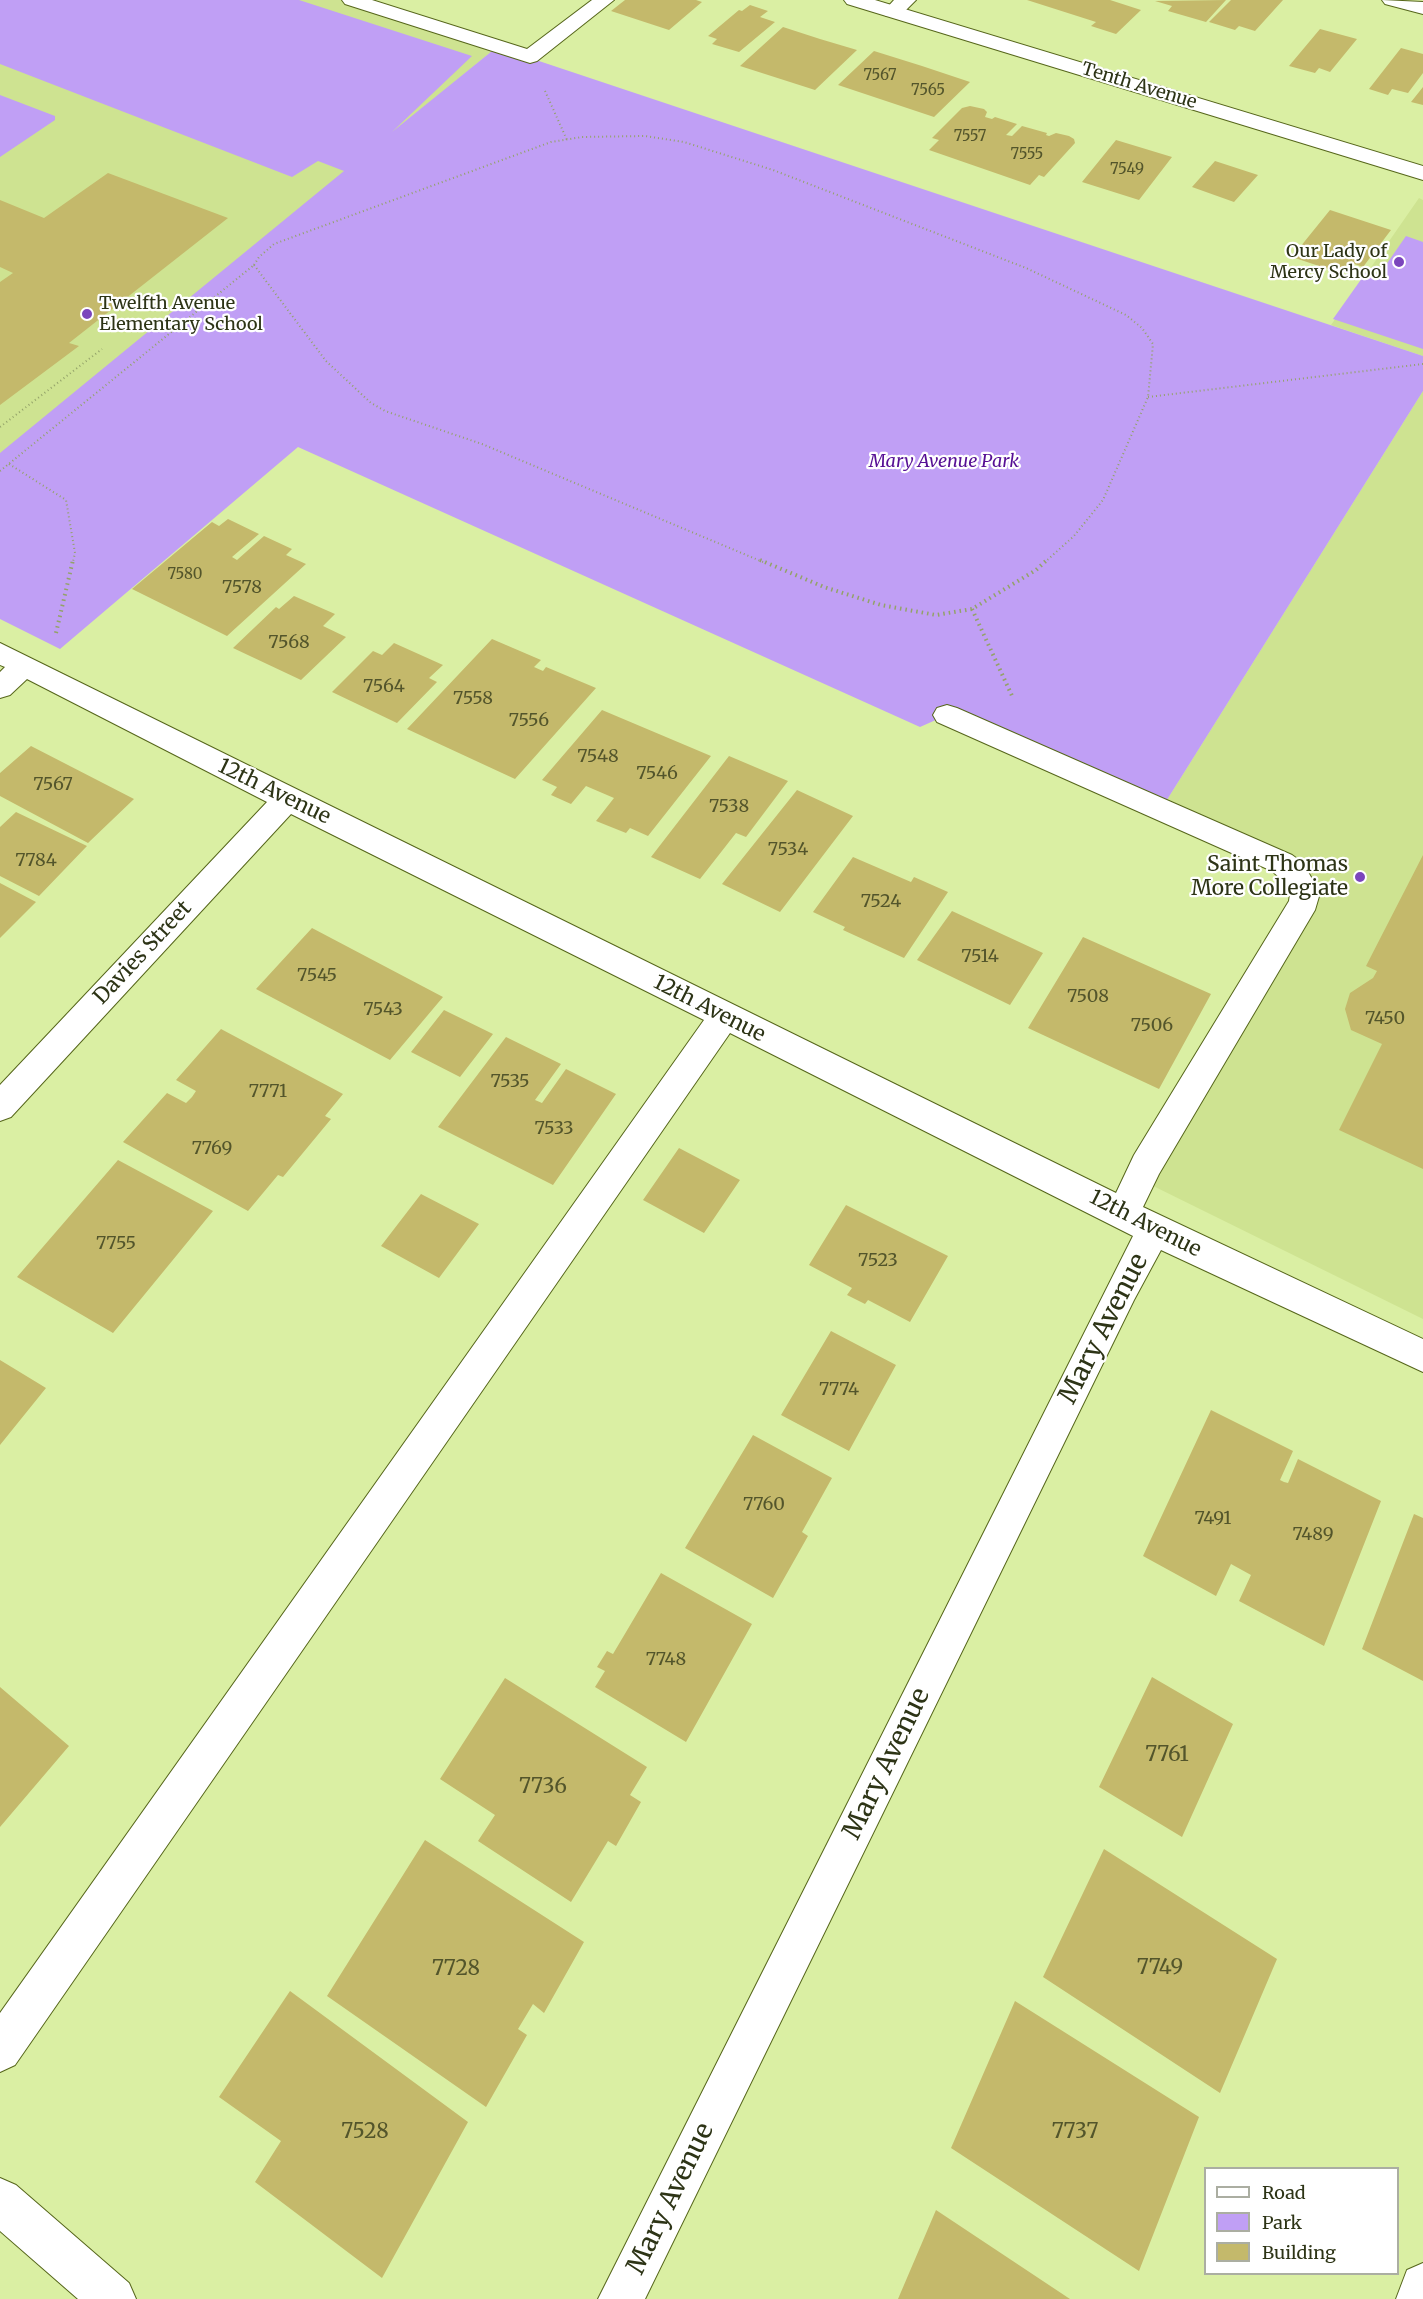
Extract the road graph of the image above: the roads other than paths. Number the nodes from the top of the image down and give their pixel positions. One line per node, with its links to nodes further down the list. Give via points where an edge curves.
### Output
1 (352, 0): 2 (street, via 530,57)
2 (604, 0)
3 (854, 0): 5 (street, Tenth Avenue)
4 (1392, 0): 6 (street)
5 (900, 6): 7 (street, Tenth Avenue)
6 (1423, 8)
7 (1423, 173)
8 (12, 660): 9 (street); 11 (street, 12th Avenue)
9 (0, 688)
10 (947, 715): 14 (street, Mary Avenue, via 1282,863 1292,871 1305,893 1304,902 1146,1166)
11 (287, 799): 12 (street, 12th Avenue); 13 (street, Davies Street)
12 (724, 1016): 14 (street, 12th Avenue); 16 (street)
13 (0, 1107)
14 (1139, 1222): 15 (street, 12th Avenue); 20 (street, Mary Avenue, via 1122,1290)
15 (1423, 1356)
16 (0, 2050)
17 (0, 2201): 19 (street)
18 (1423, 2286): 21 (street)
19 (113, 2299)
20 (621, 2299)
21 (1419, 2299)

